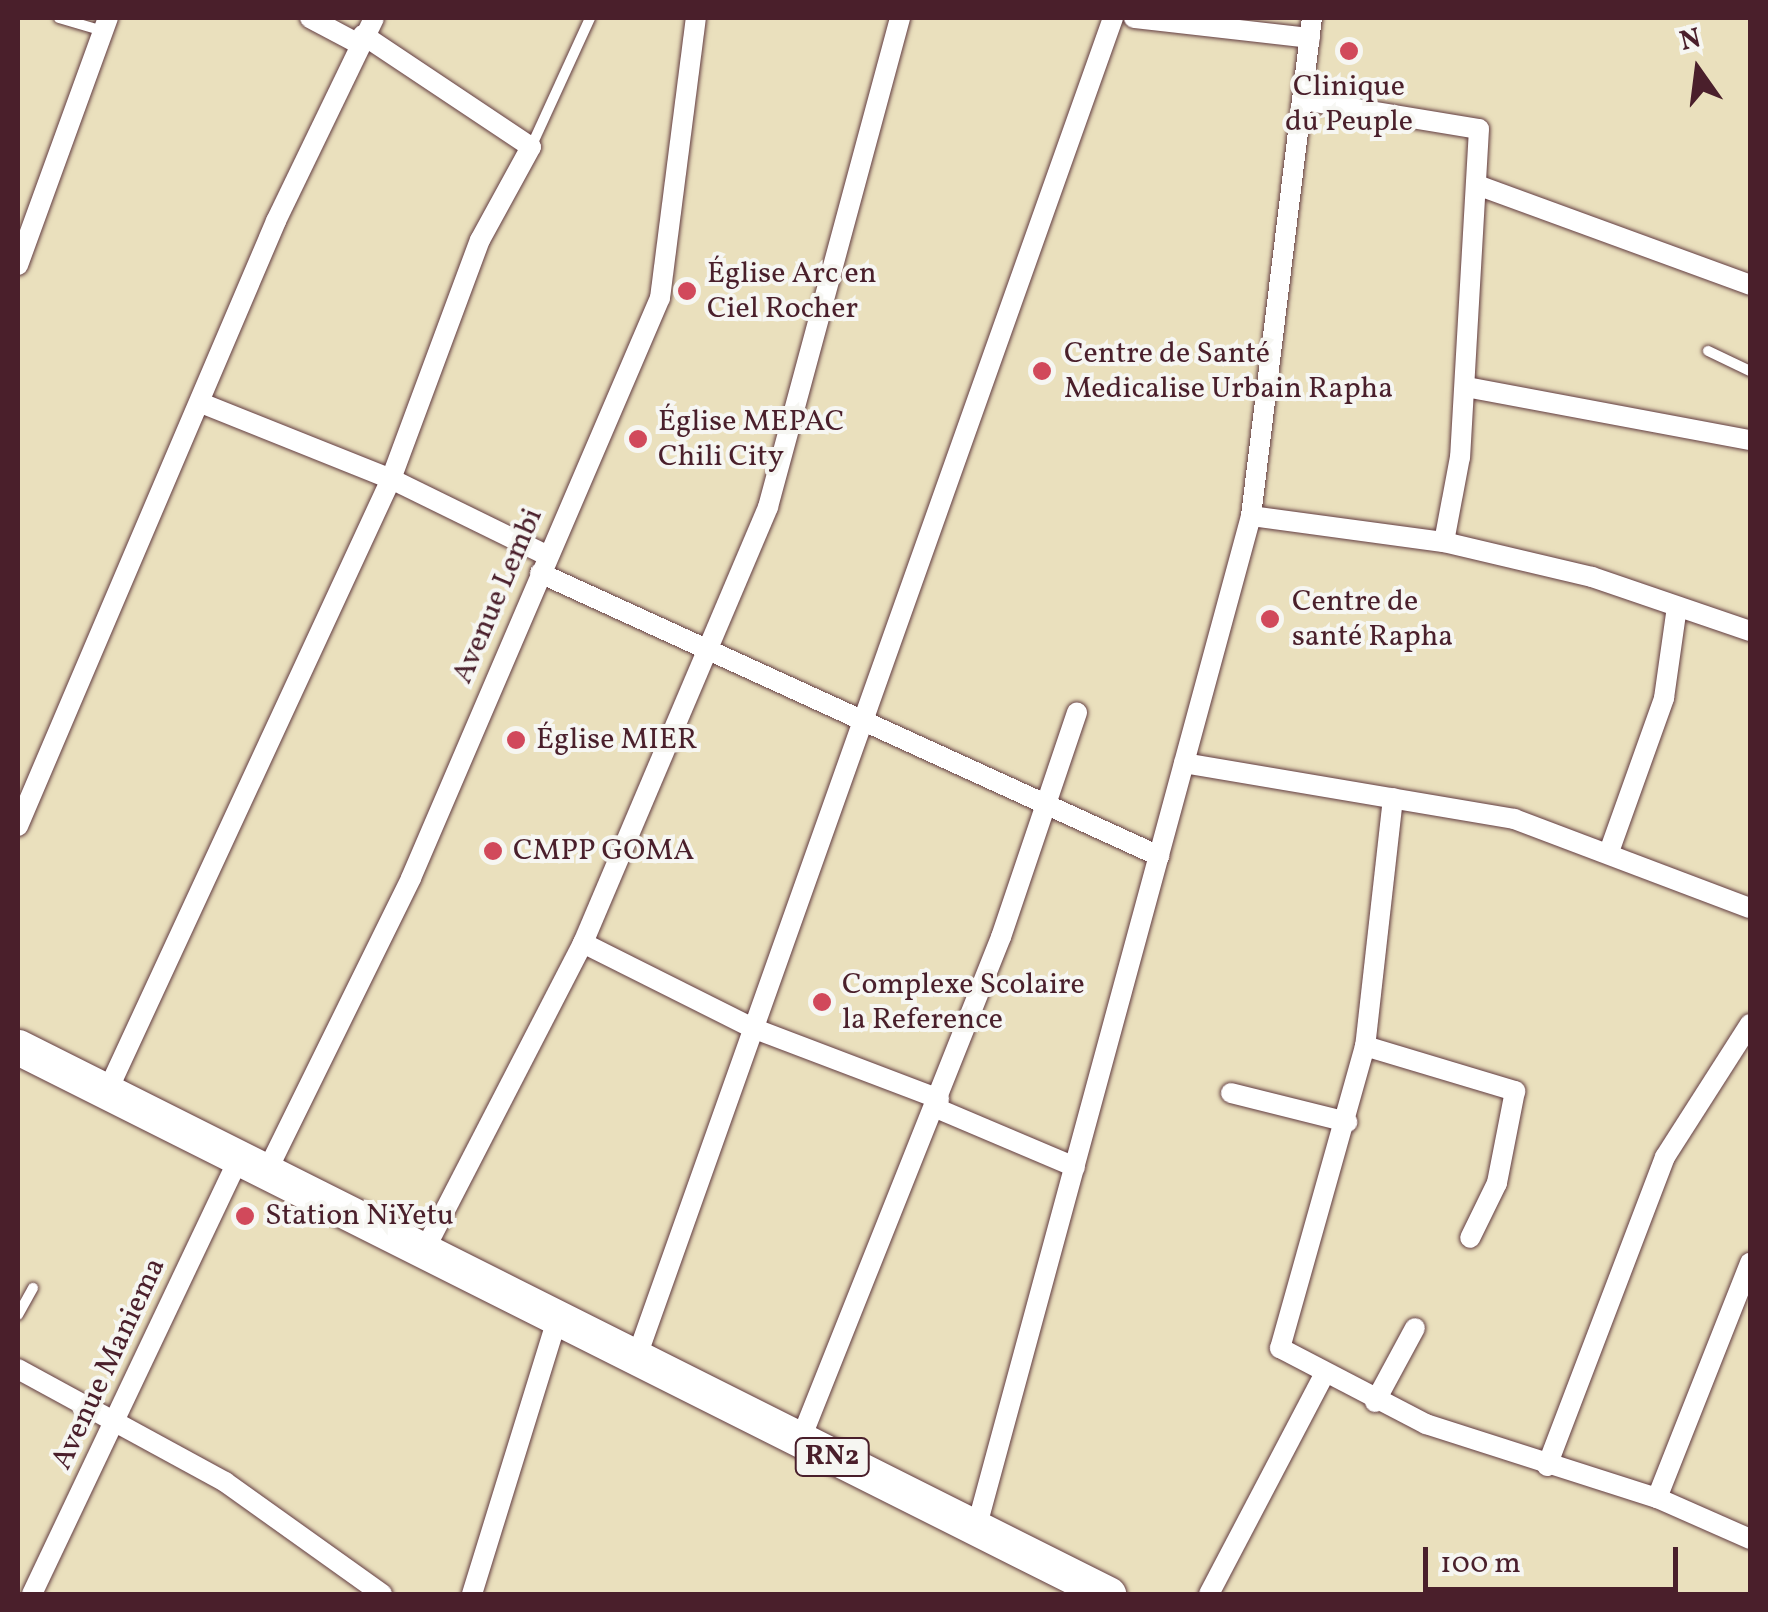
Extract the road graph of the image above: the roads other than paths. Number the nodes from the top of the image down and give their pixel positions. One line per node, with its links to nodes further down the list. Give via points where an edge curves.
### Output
1 (58, 18): 8 (lane)
2 (310, 18): 10 (street)
3 (590, 18): 12 (lane)
4 (696, 18): 24 (street, Avenue Lembi, via 667,275)
5 (900, 18): 27 (street, via 814,313 778,478)
6 (1113, 18): 7 (street); 29 (street)
7 (1133, 18): 9 (street)
8 (106, 24): 14 (street)
9 (1311, 28): 11 (street)
10 (365, 32): 12 (street); 19 (street)
11 (1303, 100): 13 (street, via 1475,126); 22 (street)
12 (530, 147): 21 (street, via 480,240)
13 (1480, 186): 15 (street); 18 (street)
14 (18, 265)
15 (1750, 285)
16 (1708, 351): 17 (lane)
17 (1750, 371)
18 (1466, 387): 20 (street); 23 (street)
19 (201, 403): 21 (street); 33 (street)
20 (1750, 440)
21 (391, 478): 24 (street); 42 (street)
22 (1251, 516): 23 (street); 30 (street)
23 (1444, 542): 25 (street)
24 (543, 564): 27 (street); 46 (street, Avenue Lembi, via 411,878)
25 (1677, 606): 26 (street); 34 (street, via 1664,698)
26 (1750, 631)
27 (709, 656): 29 (street); 37 (street)
28 (1077, 712): 32 (street)
29 (867, 726): 32 (street); 39 (street)
30 (1184, 763): 31 (street); 35 (street)
31 (1393, 798): 34 (street, via 1514,818); 40 (street)
32 (1040, 808): 35 (street); 44 (street)
33 (18, 826)
34 (1609, 852): 36 (street)
35 (1159, 856): 47 (street)
36 (1750, 908)
37 (584, 943): 39 (street); 49 (street)
38 (1750, 1024): 61 (street, via 1665,1157)
39 (755, 1029): 44 (street); 55 (street)
40 (1365, 1046): 45 (street); 48 (street, via 1515,1090 1497,1183)
41 (18, 1047): 42 (highway, RN2)
42 (107, 1092): 46 (highway, RN2)
43 (1231, 1093): 45 (street)
44 (937, 1104): 47 (street); 60 (street)
45 (1347, 1122): 57 (street, via 1280,1343)
46 (253, 1166): 49 (highway, RN2); 59 (street, Avenue Maniema)
47 (1074, 1166): 63 (street)
48 (1470, 1238)
49 (424, 1251): 53 (highway, RN2)
50 (1750, 1263): 62 (street)
51 (33, 1288): 52 (lane)
52 (18, 1315)
53 (557, 1319): 55 (highway, RN2); 67 (street)
54 (1415, 1328): 58 (street)
55 (636, 1358): 60 (highway, RN2)
56 (18, 1368): 59 (street)
57 (1323, 1377): 58 (street); 69 (street)
58 (1375, 1402): 61 (street)
59 (118, 1418): 65 (street, Avenue Maniema); 66 (street)
60 (800, 1441): 63 (highway, RN2)
61 (1547, 1466): 62 (street)
62 (1658, 1498): 64 (street)
63 (976, 1529): 68 (highway, RN2)
64 (1750, 1539)
65 (32, 1594)
66 (382, 1594)
67 (472, 1594)
68 (1108, 1594)
69 (1209, 1594)

